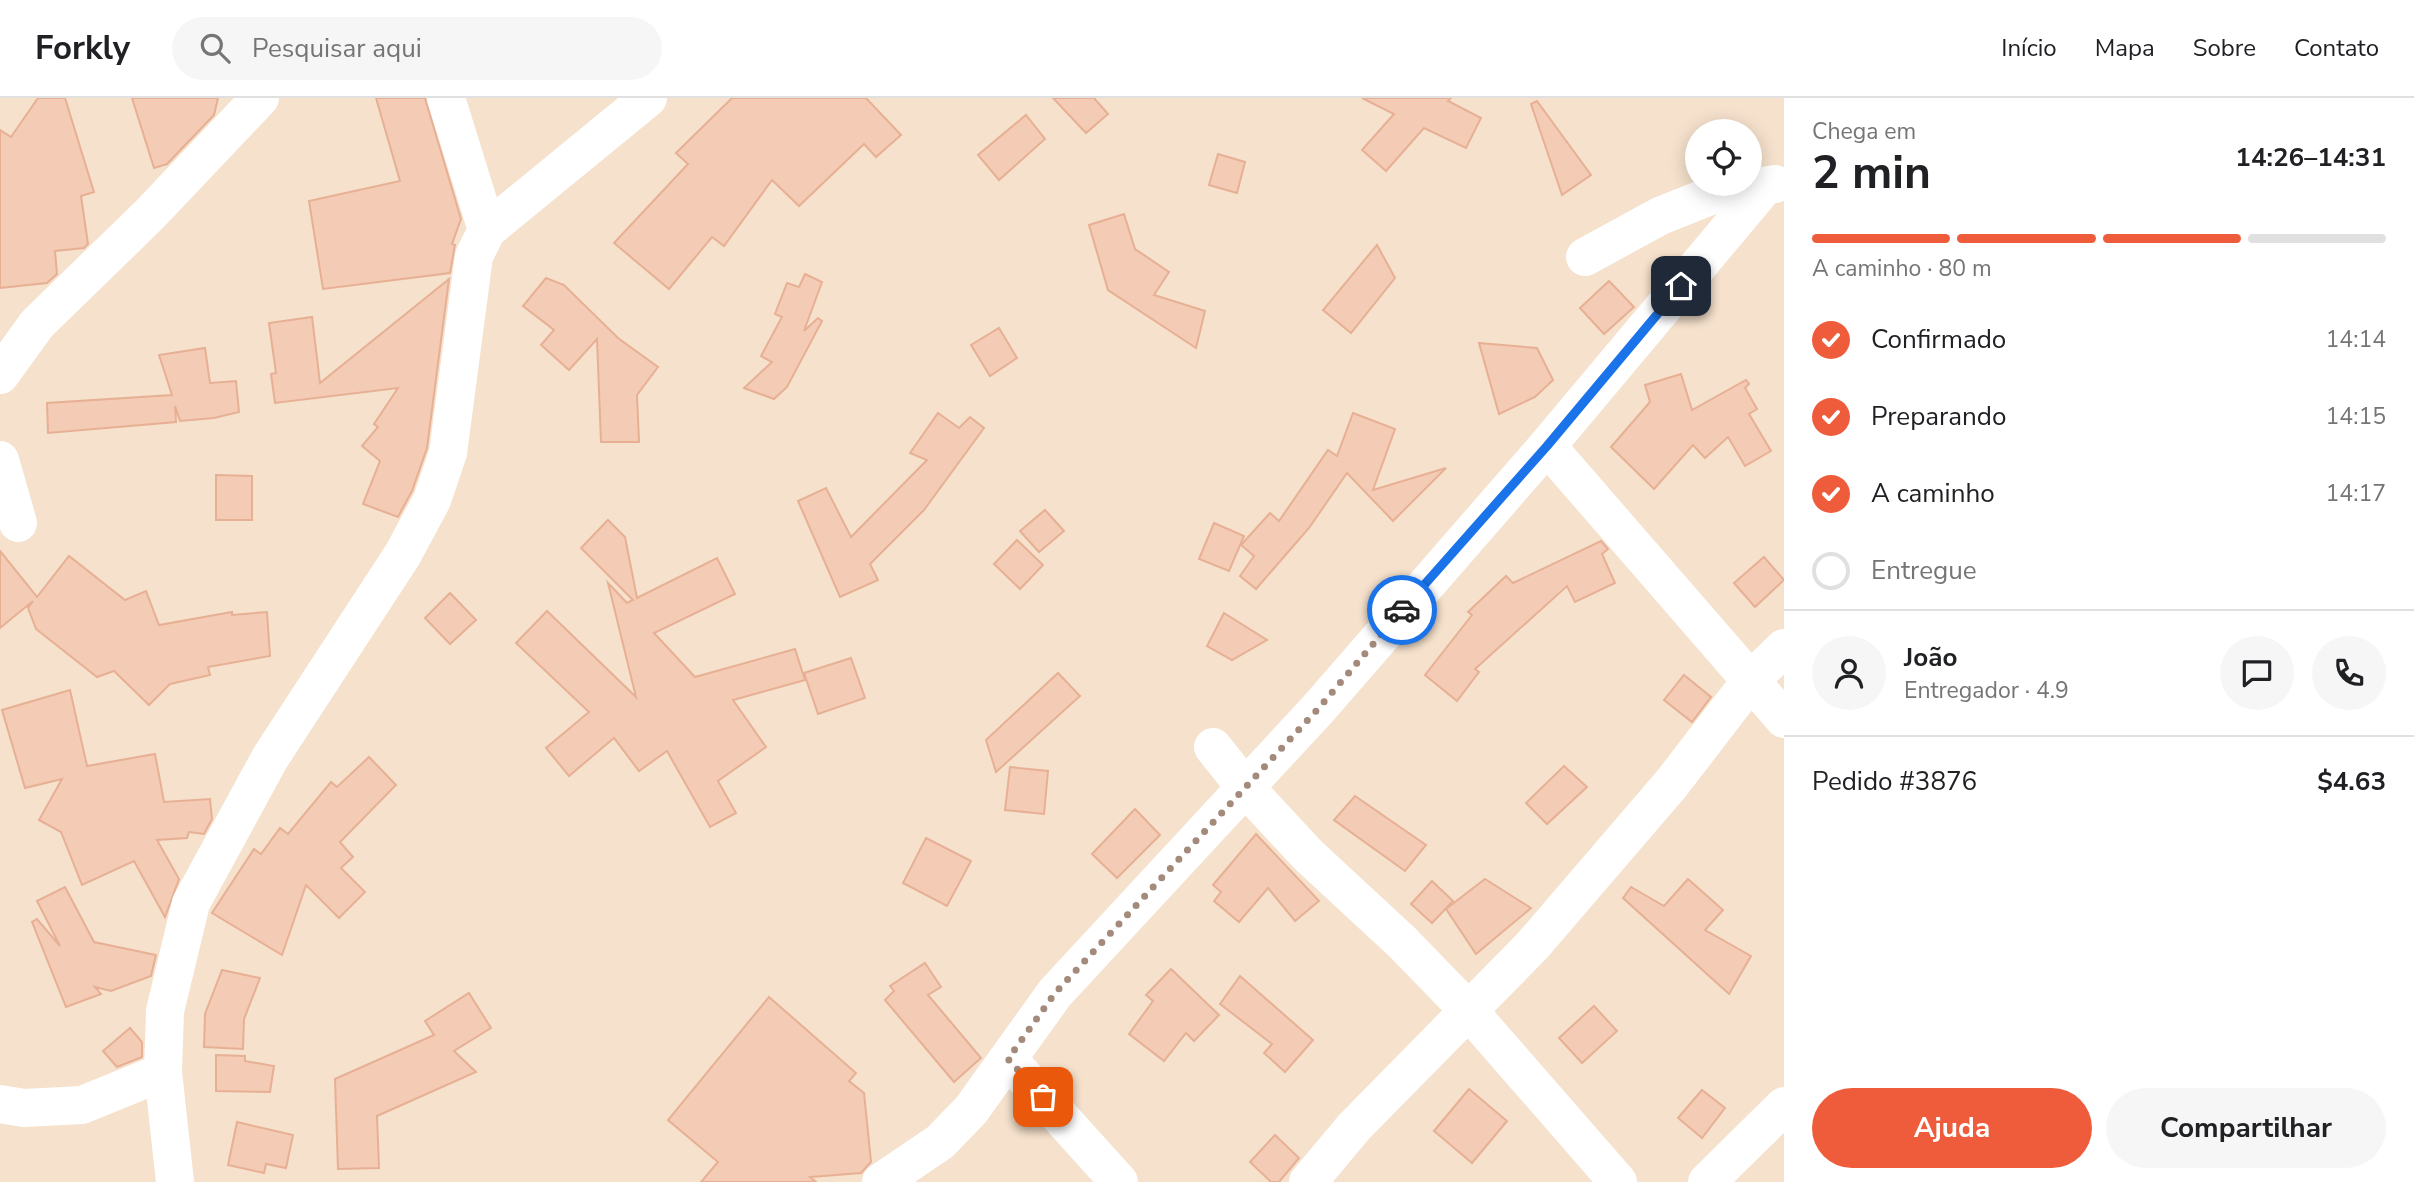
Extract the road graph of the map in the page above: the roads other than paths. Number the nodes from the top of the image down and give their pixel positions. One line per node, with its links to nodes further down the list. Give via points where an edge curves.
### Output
1 (261, 98): 7 (street, via 37,324)
2 (446, 98): 5 (street)
3 (648, 98): 5 (street)
4 (1774, 184): 6 (street, via 1715,194 1660,216); 8 (street)
5 (486, 230): 18 (street, via 474,256 448,453 432,500 403,554 270,758 191,902 164,1011)
6 (1584, 257)
7 (0, 375)
8 (1547, 446): 12 (street); 15 (street, via 1318,709)
9 (0, 460): 10 (street)
10 (18, 523)
11 (1784, 648): 12 (street)
12 (1752, 679): 13 (street); 16 (street, via 1672,783 1532,946)
13 (1784, 719)
14 (1213, 747): 15 (street)
15 (1244, 786): 16 (street, via 1308,855); 17 (street, via 1055,993)
16 (1468, 1010): 24 (street, via 1354,1127); 25 (street)
17 (1008, 1059): 22 (street, via 971,1110 940,1142); 23 (street)
18 (163, 1072): 19 (street, via 82,1105 24,1108); 21 (street)
19 (0, 1104)
20 (1784, 1107): 26 (street)
21 (175, 1182)
22 (881, 1182)
23 (1119, 1182)
24 (1308, 1182)
25 (1618, 1182)
26 (1707, 1182)

